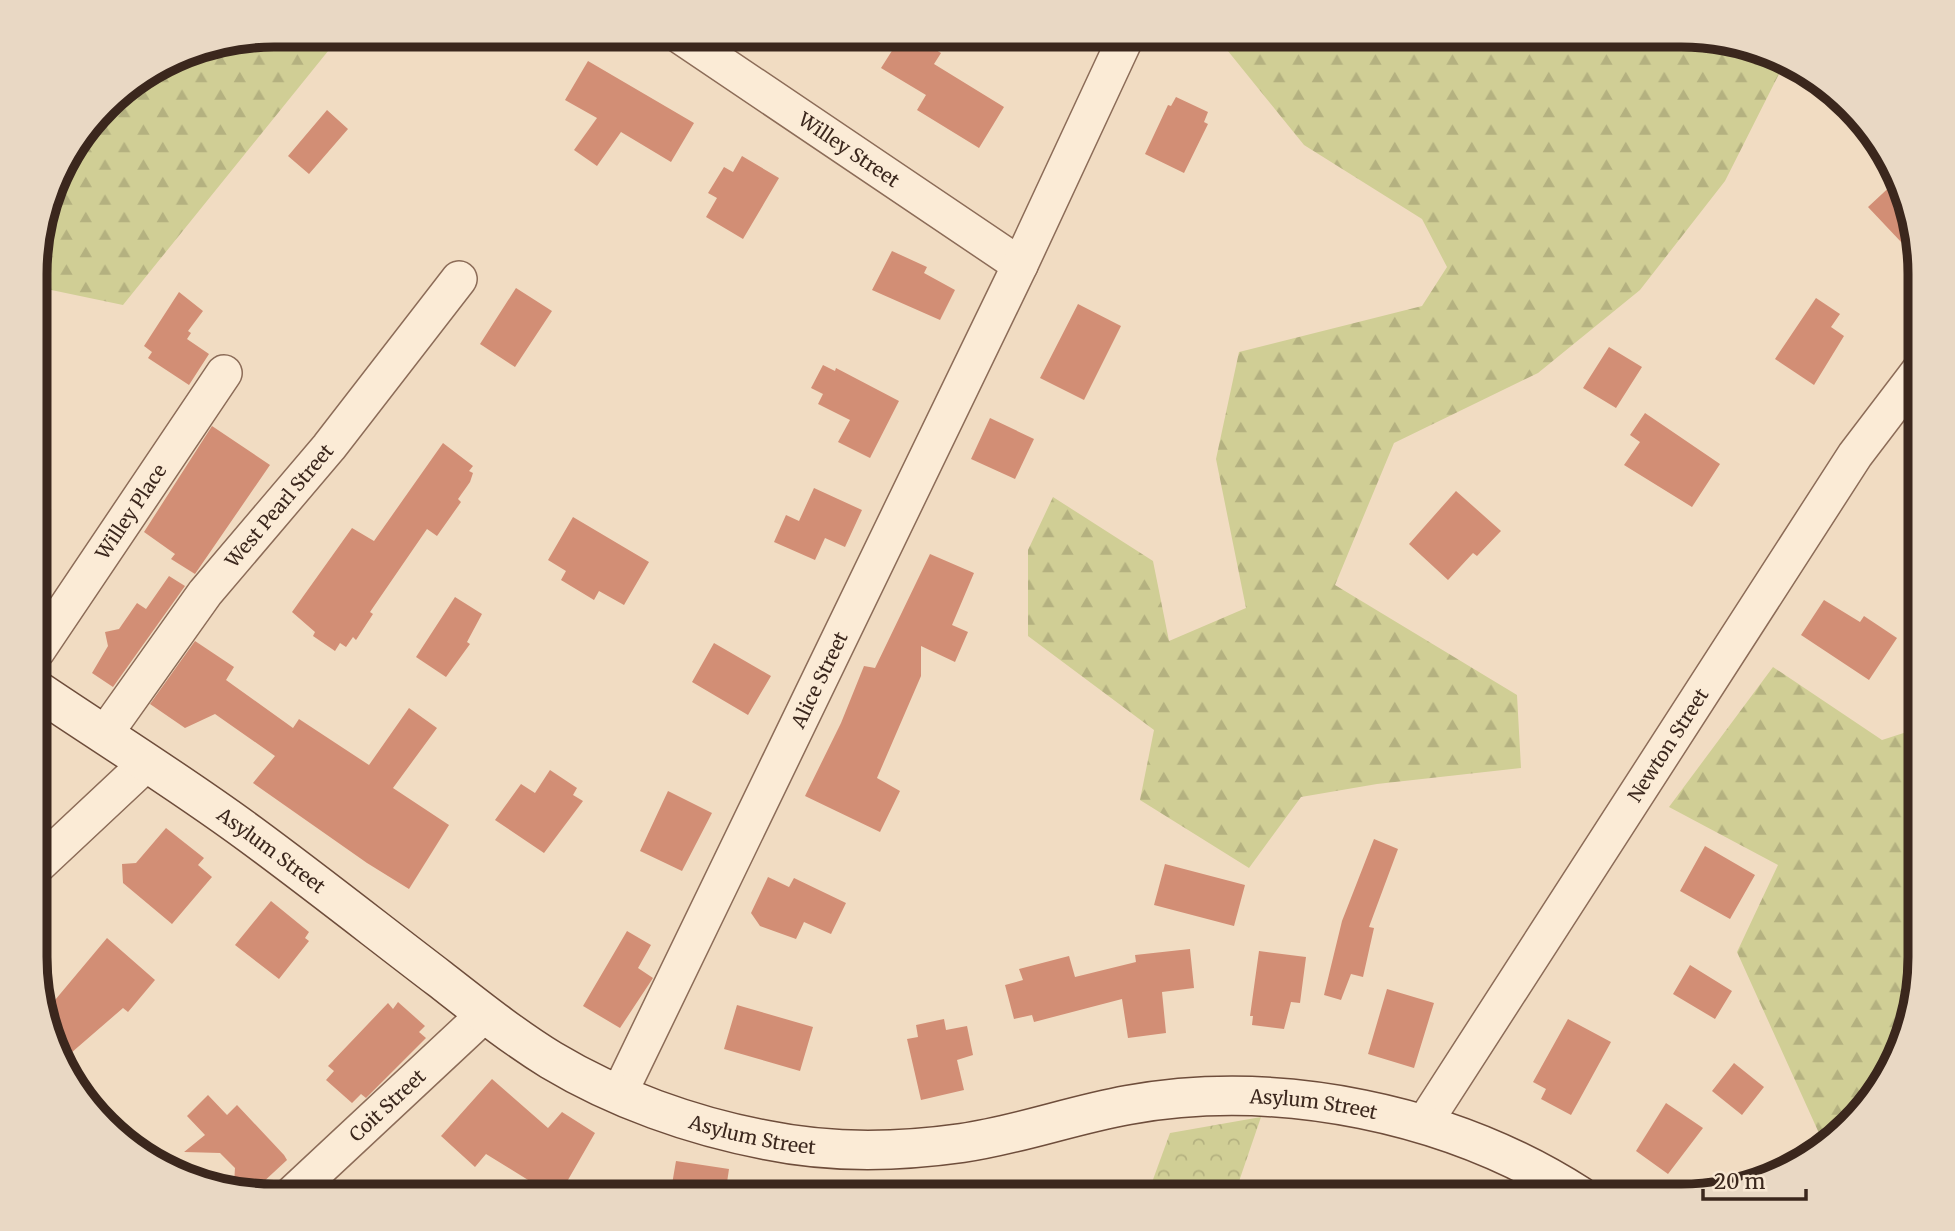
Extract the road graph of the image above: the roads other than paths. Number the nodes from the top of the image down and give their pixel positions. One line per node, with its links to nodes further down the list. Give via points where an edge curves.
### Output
1 (697, 47): 3 (street, Willey Street)
2 (1121, 47): 3 (street, Alice Street)
3 (1020, 265): 13 (street, Alice Street)
4 (459, 279): 9 (street, West Pearl Street, via 329,447 205,593)
5 (224, 373): 7 (street, Willey Place)
6 (1907, 387): 14 (street, Newton Street, via 1855,456)
7 (47, 636)
8 (47, 697): 9 (street, Asylum Street)
9 (104, 735): 10 (street, Asylum Street)
10 (147, 763): 11 (street); 12 (street, Asylum Street, via 248,832)
11 (47, 857)
12 (485, 1014): 13 (street, Asylum Street, via 551,1060); 16 (street, Coit Street)
13 (619, 1094): 14 (street, Asylum Street, via 726,1132 838,1149 963,1143 1126,1105 1193,1096 1294,1101)
14 (1423, 1125): 15 (street, Asylum Street, via 1477,1144)
15 (1554, 1183)
16 (303, 1184)

